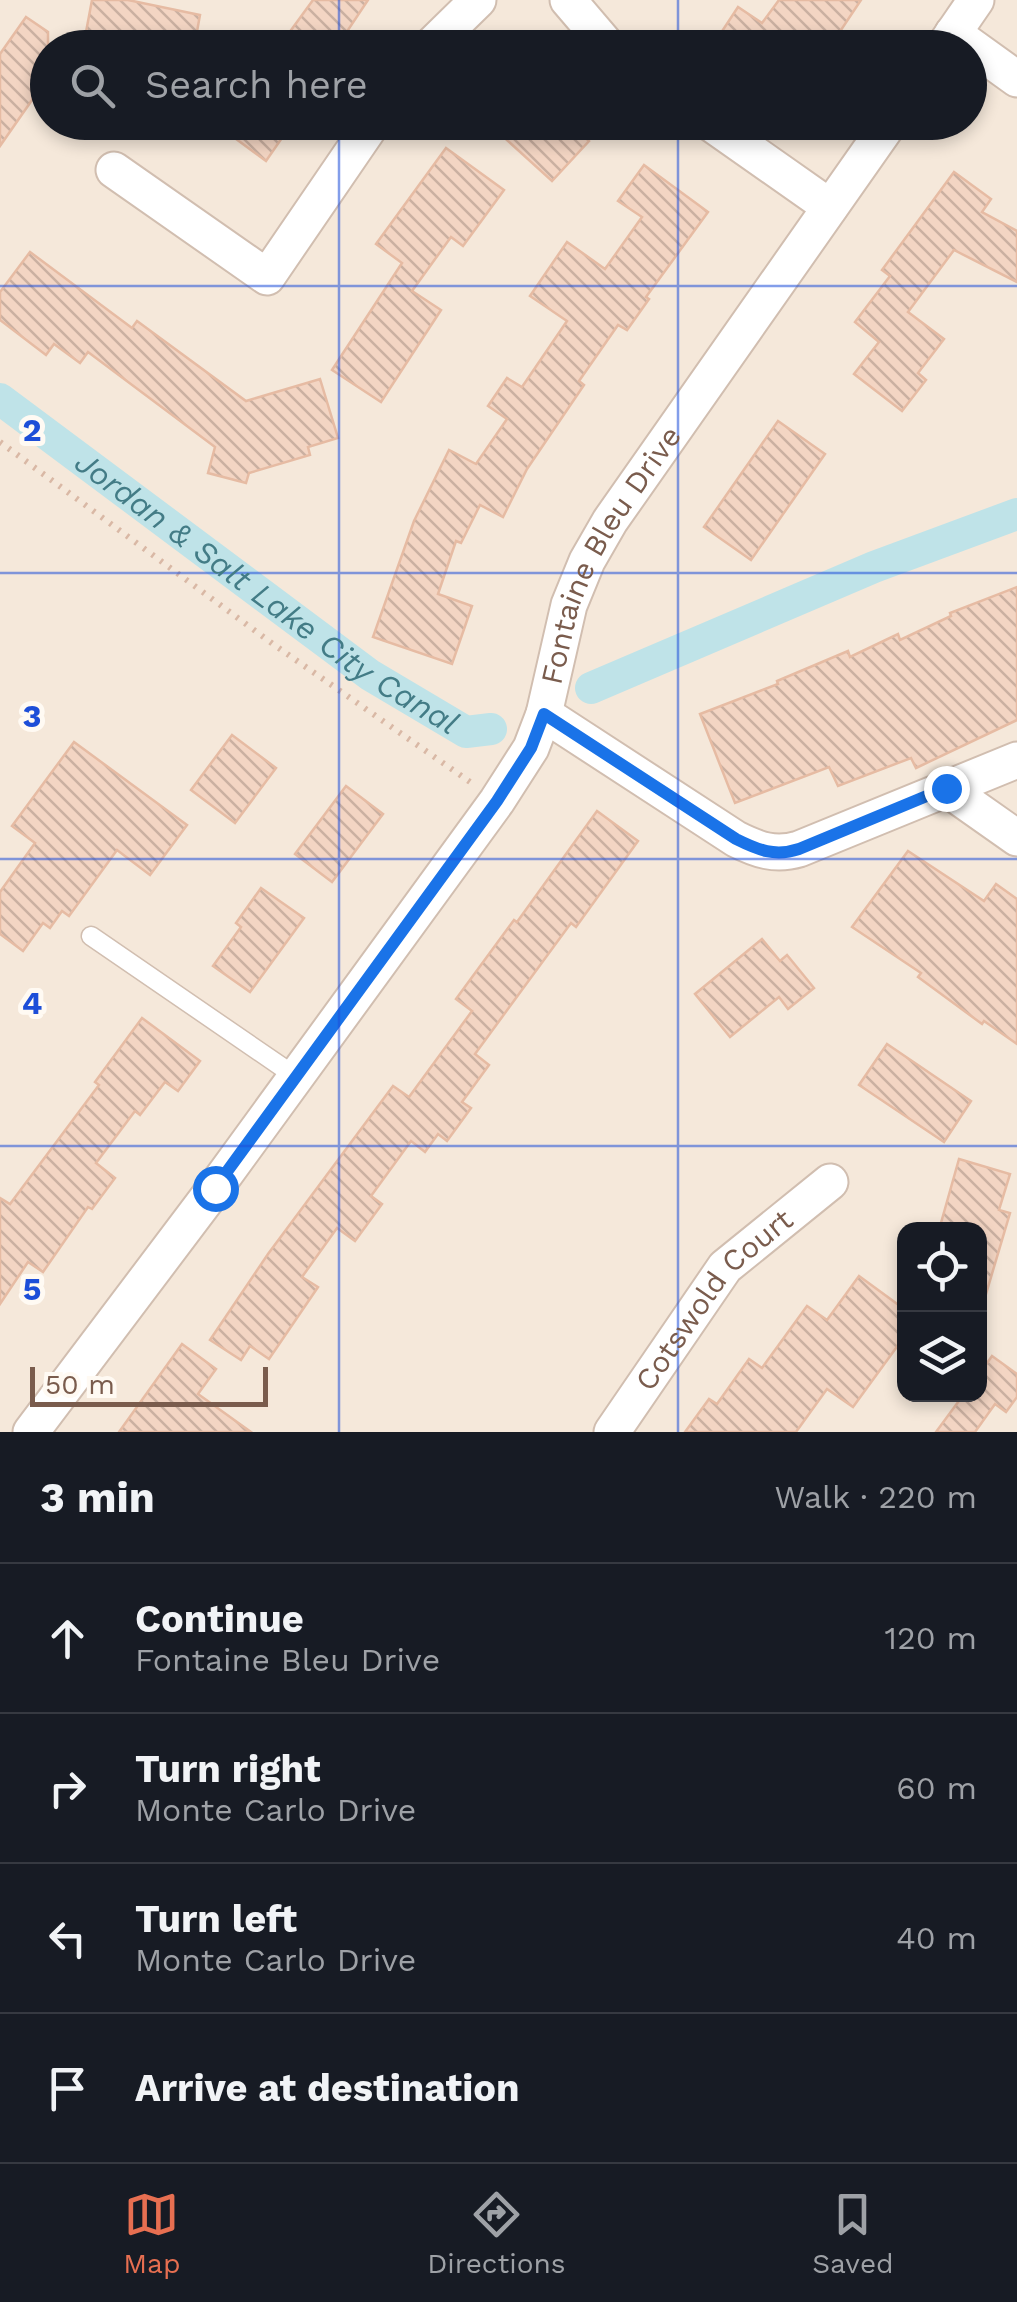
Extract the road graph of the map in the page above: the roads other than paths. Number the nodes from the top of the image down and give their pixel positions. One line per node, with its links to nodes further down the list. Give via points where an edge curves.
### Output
1 (478, 0): 4 (street)
2 (568, 0): 5 (street)
3 (976, 0): 6 (street)
4 (447, 30)
5 (594, 30)
6 (955, 30)
7 (987, 62): 8 (street)
8 (1017, 79)
9 (361, 140): 12 (street, via 267,276)
10 (735, 140): 13 (street)
11 (877, 140): 13 (street, Fontaine Bleu Drive)
12 (114, 170)
13 (830, 207): 14 (street, Fontaine Bleu Drive, via 587,561 569,605)
14 (544, 714): 16 (street, via 736,839 767,852 799,849); 19 (street, Fontaine Bleu Drive, via 497,801)
15 (1017, 760): 16 (street)
16 (946, 788): 17 (street)
17 (1017, 838)
18 (91, 936): 19 (lane)
19 (295, 1076): 21 (street, Fontaine Bleu Drive)
20 (830, 1182): 22 (street, Cotswold Court, via 725,1267)
21 (32, 1432)
22 (612, 1432)

